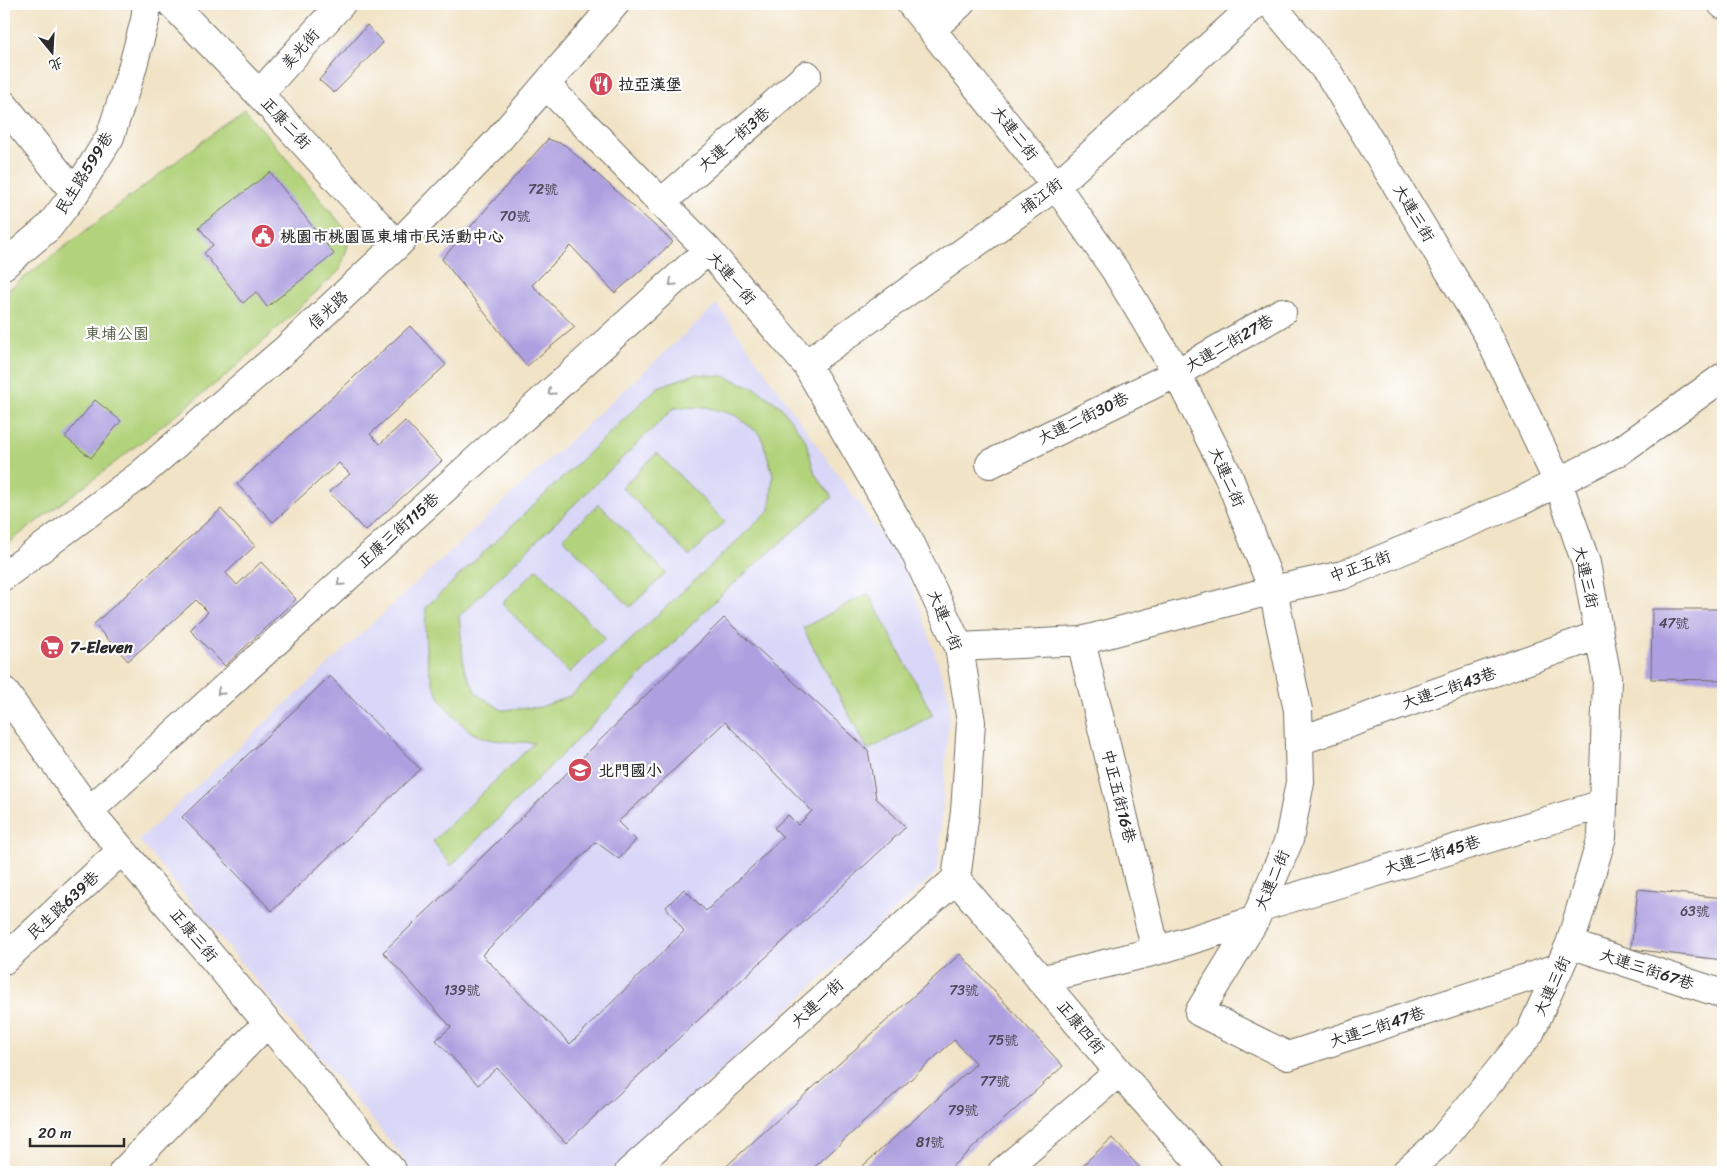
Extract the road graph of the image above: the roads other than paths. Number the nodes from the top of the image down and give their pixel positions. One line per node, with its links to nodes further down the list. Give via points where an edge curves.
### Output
1 (147, 4): 15 (street, 民生路599巷, via 132,69 110,137)
2 (172, 4): 12 (street, 正康二街)
3 (341, 4): 12 (street, 美光街)
4 (615, 4): 11 (street, 信光路)
5 (911, 4): 9 (street, 大連二街)
6 (960, 4): 9 (street)
7 (1256, 4): 14 (street, 埔江街)
8 (1271, 4): 25 (street, 大連三街, via 1329,74 1487,333)
9 (932, 29): 14 (street, 大連二街)
10 (807, 76): 16 (street, 大連一街3巷)
11 (546, 85): 16 (street, 大連一街); 17 (street, 信光路, via 494,145)
12 (259, 94): 17 (street, 正康二街)
13 (4, 105): 15 (street)
14 (1056, 186): 21 (street, 埔江街); 22 (street, 大連二街, via 1115,270)
15 (75, 193): 19 (street, 民生路599巷, via 49,227)
16 (661, 203): 18 (street, 大連一街)
17 (397, 245): 26 (street, 信光路, via 287,348 140,474)
18 (708, 250): 21 (street, 大連一街); 34 (street, 正康三街115巷, one-way to 34)
19 (4, 264)
20 (1282, 312): 22 (street, 大連二街27巷)
21 (806, 364): 30 (street, 大連一街, via 912,546)
22 (1177, 373): 24 (street, 大連二街30巷); 27 (street, 大連二街, via 1228,475)
23 (1723, 377): 25 (street, 中正五街, via 1620,451)
24 (990, 464)
25 (1558, 482): 27 (street, 中正五街, via 1519,502 1343,575); 28 (street, 大連三街, via 1586,563)
26 (4, 576)
27 (1273, 590): 29 (street, 中正五街); 32 (street, 大連二街, via 1298,710)
28 (1599, 635): 32 (street, 大連二街43巷); 33 (street, 大連三街, via 1607,678)
29 (1081, 641): 30 (street, 中正五街); 38 (street, 中正五街16巷)
30 (959, 647): 36 (street, 大連一街, via 971,722 965,812)
31 (4, 691): 34 (street, 正康三街)
32 (1299, 741): 37 (street, 大連二街, via 1300,782 1289,840)
33 (1603, 804): 37 (street, 大連二街45巷); 39 (street, 大連三街, via 1602,837)
34 (89, 810): 35 (street, 正康三街)
35 (122, 850): 40 (street, 民生路639巷); 44 (street, 正康三街)
36 (956, 880): 41 (street, 正康四街); 48 (street, 大連一街)
37 (1258, 913): 38 (street, 大連二街45巷); 43 (street, 大連二街)
38 (1156, 951): 41 (street, 大連二街45巷)
39 (1565, 956): 42 (street, 大連三街67巷); 43 (street, 大連二街47巷, via 1288,1056); 51 (street, 大連三街, via 1530,1033 1439,1143)
40 (4, 960)
41 (1040, 980): 45 (street, 正康四街)
42 (1723, 994)
43 (1199, 1012)
44 (267, 1023): 46 (street); 47 (street, 正康三街)
45 (1119, 1072): 49 (street); 50 (street, 正康四街)
46 (123, 1172)
47 (393, 1172)
48 (628, 1172)
49 (1002, 1172)
50 (1208, 1172)
51 (1406, 1172)

